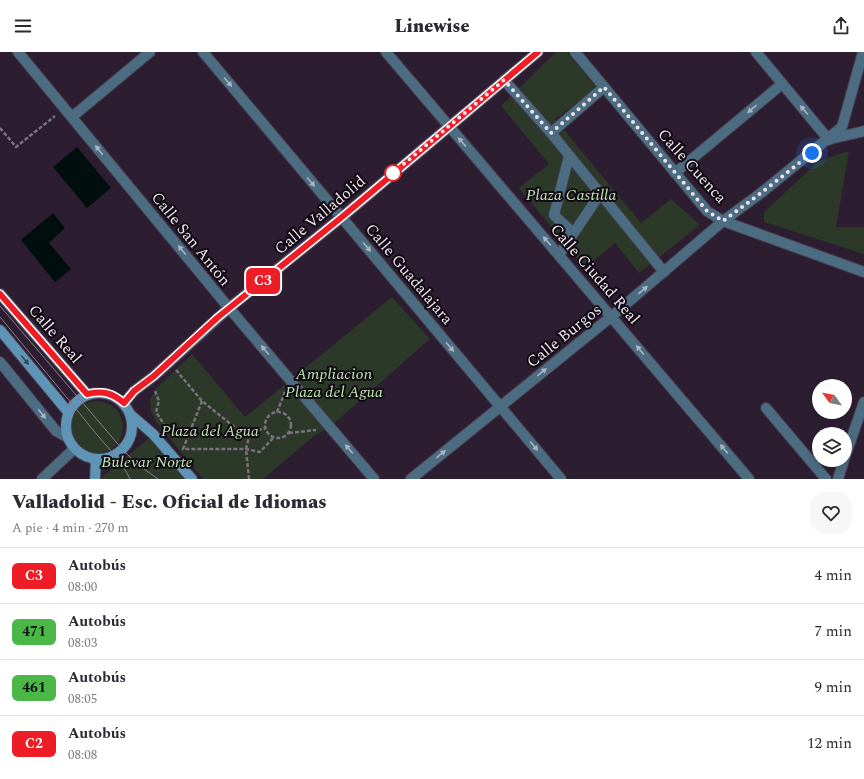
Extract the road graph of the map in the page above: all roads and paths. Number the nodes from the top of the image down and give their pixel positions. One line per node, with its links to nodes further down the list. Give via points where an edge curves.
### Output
1 (18, 52): 12 (street, Calle San Antón)
2 (150, 52): 13 (street)
3 (203, 52): 22 (street, Calle Guadalajara, one-way to 22)
4 (386, 52): 14 (street, Calle Ciudad Real)
5 (538, 52): 9 (street, Calle Valladolid)
6 (575, 52): 11 (street, Calle Cuenca)
7 (756, 52): 10 (street)
8 (863, 52): 18 (street, via 842,127)
9 (504, 80): 14 (street, Calle Valladolid); 17 (street)
10 (782, 84): 18 (street, one-way to 10); 20 (street, one-way to 20)
11 (604, 87): 17 (street); 20 (street, Calle Cuenca)
12 (65, 108): 13 (street, Calle San Antón); 15 (path, via 16,147)
13 (72, 117): 29 (street, Calle San Antón, one-way to 13)
14 (448, 126): 22 (street, Calle Valladolid); 25 (street, Calle Ciudad Real, one-way to 14)
15 (0, 128)
16 (864, 131): 18 (street)
17 (551, 133): 19 (street)
18 (829, 140): 23 (street, Calle Burgos)
19 (569, 156): 21 (street); 24 (street, via 554,216)
20 (675, 173): 23 (street, Calle Cuenca, via 707,211)
21 (600, 194): 24 (street); 26 (street)
22 (342, 217): 29 (street, Calle Valladolid); 40 (street, Calle Guadalajara, one-way to 40)
23 (723, 221): 26 (street, Calle Burgos); 27 (street, Calle Cuenca)
24 (574, 233): 25 (street)
25 (559, 255): 30 (street, Calle Ciudad Real)
26 (664, 272): 30 (street, Calle Burgos, one-way to 26)
27 (864, 272)
28 (0, 294): 36 (street, Calle Real)
29 (229, 308): 33 (street, Calle Valladolid); 35 (street, Calle San Antón, one-way to 29)
30 (612, 316): 40 (street, Calle Burgos, one-way to 30); 67 (street, Calle Ciudad Real, one-way to 30)
31 (0, 330): 42 (street, one-way to 42)
32 (0, 362): 50 (street, one-way to 50, via 56,431)
33 (169, 362): 34 (street, Calle Valladolid); 37 (path)
34 (154, 376): 39 (street, Calle Valladolid, via 134,391); 48 (path, via 152,386 159,401 156,412)
35 (290, 380): 43 (path); 45 (street, Calle San Antón)
36 (87, 394): 39 (street, via 107,393); 42 (street)
37 (202, 401): 49 (path, via 242,433); 55 (path)
38 (864, 402): 51 (street)
39 (124, 403): 44 (street)
40 (500, 406): 65 (street, Calle Burgos, one-way to 40); 66 (street, Calle Guadalajara, one-way to 66)
41 (766, 408): 68 (street)
42 (68, 412): 50 (street)
43 (277, 412): 46 (path, via 266,419); 47 (path, via 285,414 291,420)
44 (131, 415): 58 (street, via 132,433 123,450 105,459); 62 (street, via 153,434)
45 (330, 427): 47 (path, via 311,432); 64 (street, Calle San Antón, one-way to 45)
46 (265, 428): 49 (path); 52 (path)
47 (289, 433): 52 (path, via 282,438)
48 (171, 434)
49 (250, 434): 56 (path)
50 (67, 437): 54 (street)
51 (852, 437)
52 (273, 438): 56 (path, via 260,452)
53 (179, 444): 55 (path)
54 (74, 449): 58 (street, via 80,454); 60 (street)
55 (183, 449): 56 (path); 57 (path)
56 (246, 449): 63 (path)
57 (188, 455)
58 (96, 459): 61 (street)
59 (842, 467): 69 (street)
60 (42, 479)
61 (95, 479)
62 (192, 479)
63 (250, 479)
64 (374, 479)
65 (411, 479)
66 (561, 479)
67 (749, 479)
68 (826, 479)
69 (838, 479)

